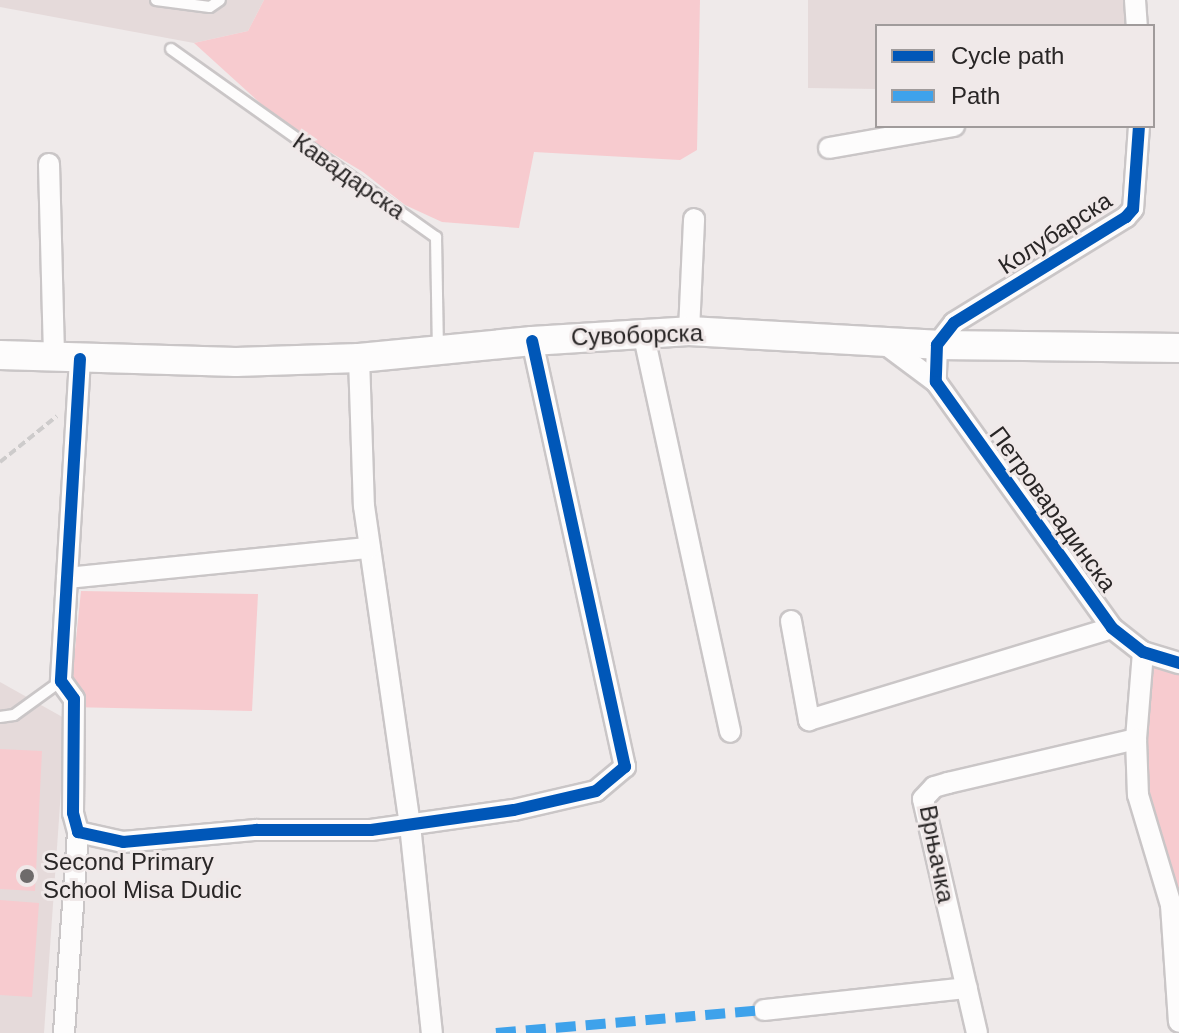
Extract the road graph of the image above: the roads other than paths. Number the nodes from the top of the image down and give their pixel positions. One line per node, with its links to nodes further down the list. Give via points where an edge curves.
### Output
1 (156, 0): 2 (lane, via 210,7)
2 (220, 0)
3 (1135, 0): 4 (street)
4 (1137, 24)
5 (171, 49): 17 (lane, Кавадарска, via 436,237)
6 (943, 128): 8 (street)
7 (1139, 128): 15 (street, Колубарска, via 1136,195 1126,217 954,323)
8 (829, 148)
9 (49, 164): 19 (street)
10 (694, 219): 11 (street)
11 (689, 331): 12 (main road, Сувоборска); 14 (main road, Сувоборска)
12 (643, 332): 13 (main road, Сувоборска); 30 (street)
13 (532, 341): 17 (main road, Сувоборска); 32 (street, via 625,767 596,791)
14 (881, 341): 15 (main road, Сувоборска); 21 (street, Петроварадинска)
15 (937, 345): 16 (main road, Сувоборска); 21 (street)
16 (1179, 348)
17 (438, 350): 20 (main road, Сувоборска)
18 (0, 355): 19 (main road, Сувоборска)
19 (67, 358): 20 (main road, Сувоборска); 23 (street, via 78,400)
20 (359, 358): 22 (street)
21 (936, 382): 25 (street, Петроварадинска)
22 (370, 548): 23 (street); 32 (street)
23 (67, 578): 28 (street)
24 (791, 621): 25 (street, via 809,720)
25 (1112, 628): 26 (street, Петроварадинска)
26 (1143, 652): 27 (street, Петроварадинска); 31 (street)
27 (1179, 663)
28 (61, 681): 29 (lane, via 14,715); 33 (street, via 74,699 73,813)
29 (0, 717)
30 (730, 732)
31 (1136, 739): 34 (street, Врњачка, via 948,783 927,793 923,808); 36 (street, via 1138,795 1174,923)
32 (410, 825): 33 (street, via 256,830 123,842); 38 (street)
33 (78, 832): 37 (street)
34 (967, 988): 35 (street); 39 (street, Врњачка)
35 (764, 1010)
36 (1179, 1022)
37 (64, 1033)
38 (432, 1033)
39 (977, 1033)

